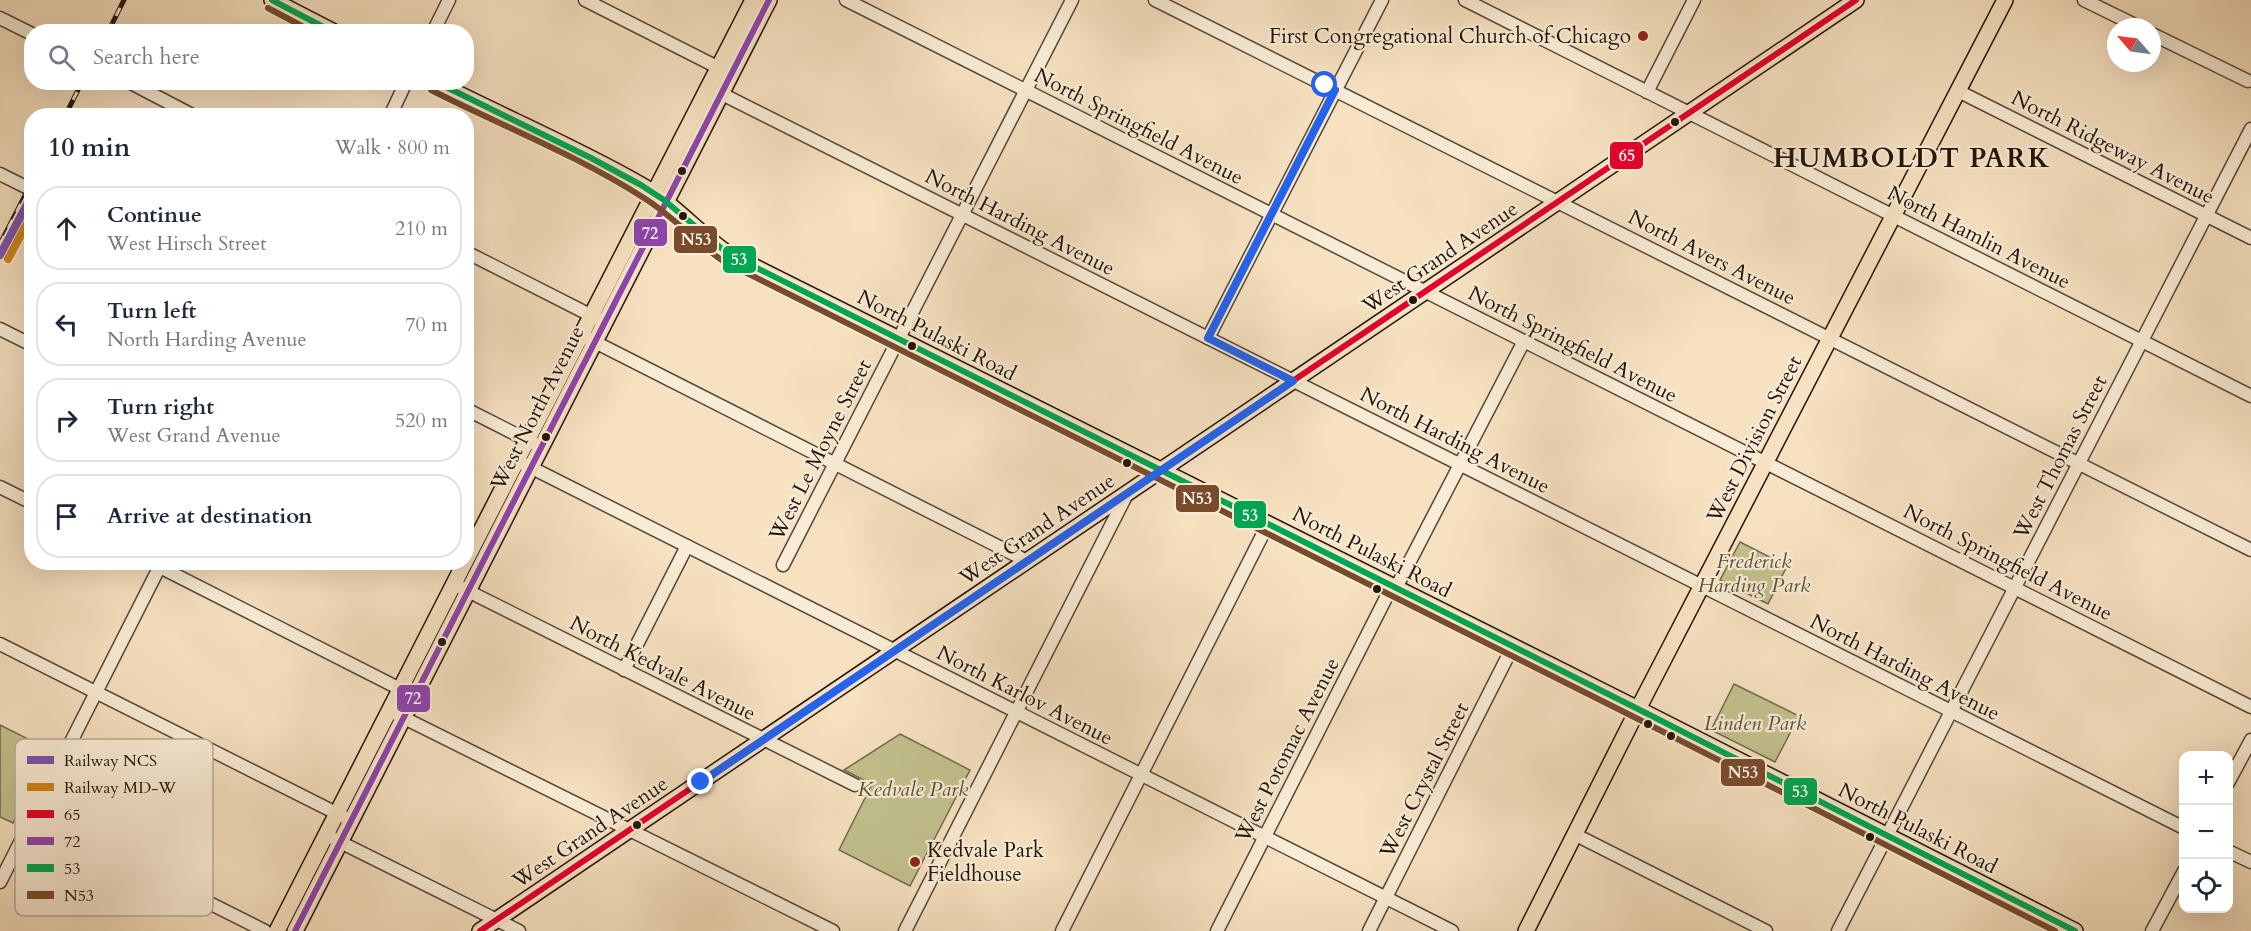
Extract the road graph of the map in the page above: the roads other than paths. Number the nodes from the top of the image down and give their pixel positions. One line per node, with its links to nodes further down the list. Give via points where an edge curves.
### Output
1 (272, 0): 17 (main road)
2 (449, 0): 18 (street)
3 (585, 0): 21 (street)
4 (753, 0): 21 (main road, West North Avenue)
5 (769, 0): 21 (main road, West North Avenue)
6 (846, 0): 27 (street, North Springfield Avenue)
7 (1072, 0): 27 (street, West Le Moyne Street)
8 (1155, 0): 28 (street, North Avers Avenue)
9 (1382, 0): 28 (street)
10 (1465, 0): 30 (street, North Hamlin Avenue)
11 (1694, 0): 30 (street)
12 (1856, 0): 33 (main road, West Grand Avenue)
13 (2005, 0): 29 (main road, West Division Street)
14 (2084, 0): 16 (street)
15 (0, 18): 19 (street)
16 (2121, 18)
17 (318, 24)
18 (437, 24)
19 (24, 30)
20 (2161, 38): 22 (street)
21 (725, 71): 26 (main road, West North Avenue)
22 (2247, 81)
23 (144, 90): 31 (street)
24 (402, 90): 32 (street)
25 (451, 90): 37 (main road, North Pulaski Road, via 632,180)
26 (715, 90): 37 (main road, West North Avenue); 39 (street, North Harding Avenue)
27 (1026, 90): 39 (street, West Le Moyne Street); 40 (street, North Springfield Avenue)
28 (1335, 90): 38 (street, North Avers Avenue); 40 (street)
29 (1958, 91): 41 (main road, West Division Street); 42 (street, North Ridgeway Avenue)
30 (1647, 92): 33 (street, North Hamlin Avenue)
31 (179, 108)
32 (394, 108)
33 (1689, 113): 38 (main road, West Grand Avenue); 41 (street, North Hamlin Avenue)
34 (2251, 129): 42 (street, West Thomas Street)
35 (0, 174): 36 (street)
36 (24, 186)
37 (660, 198): 46 (main road, West North Avenue); 51 (main road, North Pulaski Road, via 727,253)
38 (1559, 202): 45 (main road, West Grand Avenue); 50 (street, North Avers Avenue)
39 (962, 214): 49 (street, North Harding Avenue); 51 (street, West Le Moyne Street)
40 (1272, 214): 45 (street, North Springfield Avenue); 49 (street)
41 (1894, 216): 50 (main road, West Division Street); 54 (street, North Hamlin Avenue)
42 (2206, 216): 43 (street, North Ridgeway Avenue); 54 (street, West Thomas Street)
43 (2251, 238)
44 (474, 256): 46 (street)
45 (1425, 292): 53 (street, North Springfield Avenue); 55 (main road, West Grand Avenue)
46 (598, 319): 48 (main road, West North Avenue)
47 (0, 329): 52 (street)
48 (588, 338): 58 (main road, West North Avenue); 62 (street)
49 (1208, 338): 55 (street, North Harding Avenue)
50 (1830, 338): 59 (main road, West Division Street); 60 (street, North Avers Avenue)
51 (898, 339): 62 (street, West Le Moyne Street); 64 (main road, North Pulaski Road)
52 (24, 341)
53 (1524, 341): 59 (street, North Springfield Avenue); 63 (street, West Potomac Avenue)
54 (2142, 341): 56 (street, North Hamlin Avenue); 60 (street, West Thomas Street)
55 (1293, 381): 63 (street, North Harding Avenue); 64 (main road, West Grand Avenue)
56 (2251, 396)
57 (474, 413): 58 (street)
58 (535, 443): 61 (main road, West North Avenue)
59 (1766, 463): 77 (main road, West Division Street); 80 (street, North Springfield Avenue)
60 (2079, 463): 70 (street, North Avers Avenue); 80 (street, West Thomas Street)
61 (524, 464): 69 (street, North Karlov Avenue); 71 (main road, West North Avenue)
62 (836, 464): 72 (street); 73 (street, West Le Moyne Street)
63 (1460, 465): 77 (street, North Harding Avenue); 78 (street, West Potomac Avenue)
64 (1161, 471): 66 (main road, West Grand Avenue); 68 (main road, North Pulaski Road)
65 (0, 487): 67 (street)
66 (1128, 493): 72 (main road, West Grand Avenue); 90 (street)
67 (24, 499)
68 (1268, 524): 78 (main road, North Pulaski Road); 97 (street)
69 (687, 546): 83 (street, North Karlov Avenue); 84 (street)
70 (2251, 550)
71 (474, 553)
72 (1028, 561): 83 (main road, West Grand Avenue)
73 (783, 565)
74 (154, 570): 86 (street)
75 (169, 570): 85 (street)
76 (466, 570): 79 (main road, West North Avenue)
77 (1702, 586): 88 (main road, West Division Street); 89 (street, North Harding Avenue)
78 (1394, 587): 82 (main road, North Pulaski Road); 105 (street, West Potomac Avenue)
79 (461, 588): 84 (street, North Kedvale Avenue); 85 (main road, West North Avenue)
80 (2014, 588): 87 (street, North Springfield Avenue); 89 (street, West Thomas Street)
81 (0, 644): 86 (street)
82 (1513, 646): 88 (main road, North Pulaski Road); 112 (street, West Crystal Street)
83 (894, 651): 90 (street, North Karlov Avenue); 94 (main road, West Grand Avenue)
84 (624, 670): 94 (street, North Kedvale Avenue)
85 (408, 692): 91 (main road, West North Avenue)
86 (96, 693): 92 (street); 93 (street)
87 (2251, 706)
88 (1638, 709): 103 (main road, West Division Street); 104 (main road, North Pulaski Road)
89 (1951, 711): 101 (street, North Harding Avenue); 104 (street, West Thomas Street)
90 (1016, 712): 97 (street, North Karlov Avenue); 121 (street)
91 (396, 714): 100 (main road, West North Avenue); 102 (street)
92 (73, 739)
93 (188, 739)
94 (763, 740): 99 (street, North Kedvale Avenue); 102 (main road, West Grand Avenue)
95 (2251, 740): 98 (street)
96 (213, 752): 100 (street)
97 (1141, 775): 105 (street, North Karlov Avenue); 122 (street)
98 (2233, 775)
99 (855, 786)
100 (344, 817): 106 (main road, West North Avenue)
101 (2179, 825)
102 (630, 830): 114 (main road, West Grand Avenue); 120 (street)
103 (1575, 834): 126 (main road, West Division Street); 127 (street)
104 (1887, 835): 128 (street, West Thomas Street); 129 (main road, North Pulaski Road)
105 (1264, 837): 112 (street, North Karlov Avenue); 123 (street, West Potomac Avenue)
106 (333, 838): 114 (street); 116 (main road, West North Avenue); 117 (main road, West North Avenue)
107 (15, 852): 111 (street)
108 (2233, 853): 109 (street)
109 (2251, 862)
110 (2179, 880): 130 (street)
111 (0, 882)
112 (1386, 898): 124 (street, West Crystal Street); 125 (street, North Karlov Avenue)
113 (213, 904): 115 (street)
114 (496, 920): 118 (main road, West Grand Avenue); 119 (street)
115 (266, 931)
116 (277, 931)
117 (295, 931)
118 (480, 931)
119 (519, 931)
120 (833, 931)
121 (906, 931)
122 (1062, 931)
123 (1217, 931)
124 (1369, 931)
125 (1452, 931)
126 (1526, 931)
127 (1766, 931)
128 (1838, 931)
129 (2075, 931)
130 (2152, 931)

